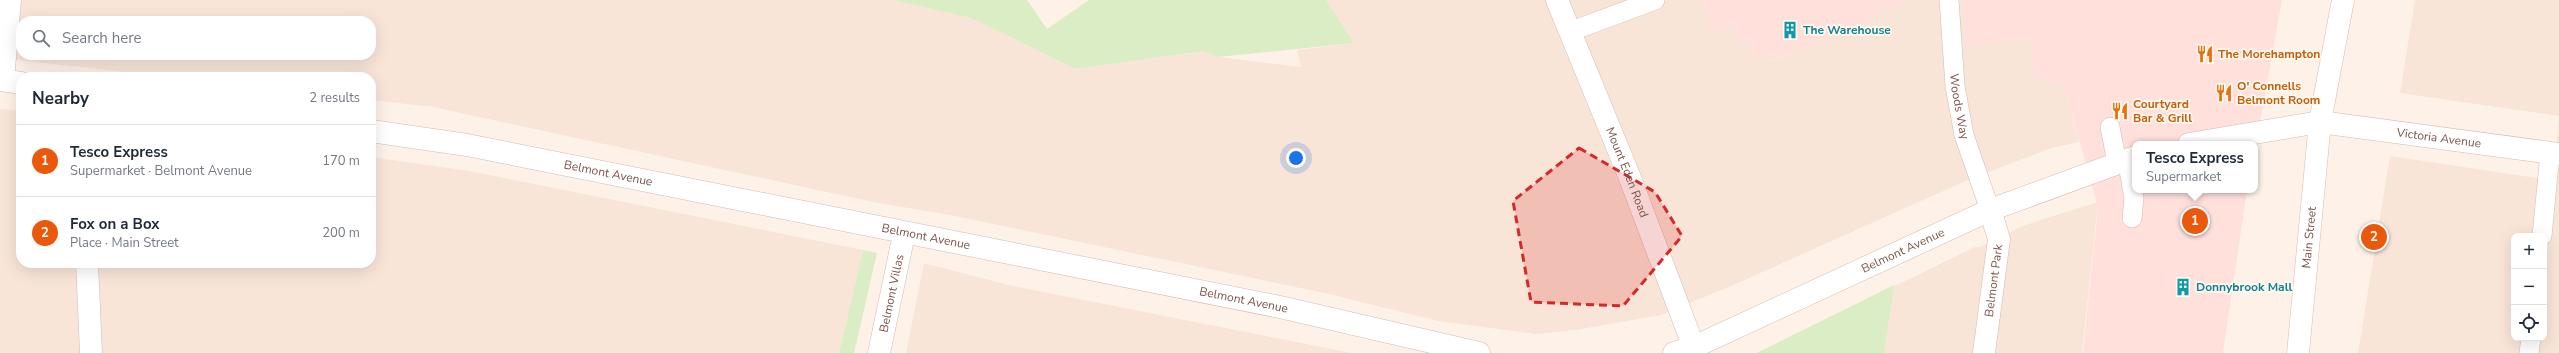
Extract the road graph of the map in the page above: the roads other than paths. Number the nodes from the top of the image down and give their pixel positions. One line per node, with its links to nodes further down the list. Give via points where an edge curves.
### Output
1 (10, 0): 7 (street)
2 (1556, 0): 6 (street, Mount Eden Road)
3 (1655, 0): 6 (lane)
4 (1949, 0): 16 (lane, Woods Way, via 1955,86 1964,135)
5 (2343, 0): 8 (street, Main Street)
6 (1569, 32): 22 (street, Mount Eden Road, via 1630,178)
7 (8, 81)
8 (2320, 122): 11 (street); 12 (street, Victoria Avenue); 27 (street, Main Street)
9 (2110, 127): 13 (lane)
10 (376, 132): 19 (street, Belmont Avenue, via 467,145)
11 (2207, 141)
12 (2555, 154): 18 (lane)
13 (2126, 160): 14 (lane); 16 (street, Belmont Avenue)
14 (2132, 188)
15 (2133, 193): 17 (lane)
16 (1990, 210): 22 (street, Belmont Avenue); 26 (street, Belmont Park, via 1999,239)
17 (2132, 218)
18 (2542, 233)
19 (904, 234): 24 (street, Belmont Villas); 25 (street, Belmont Avenue, via 1280,307)
20 (87, 268): 23 (street)
21 (2531, 341): 28 (lane)
22 (1688, 351)
23 (91, 353)
24 (879, 353)
25 (1479, 353)
26 (1984, 353)
27 (2298, 353)
28 (2529, 353)

